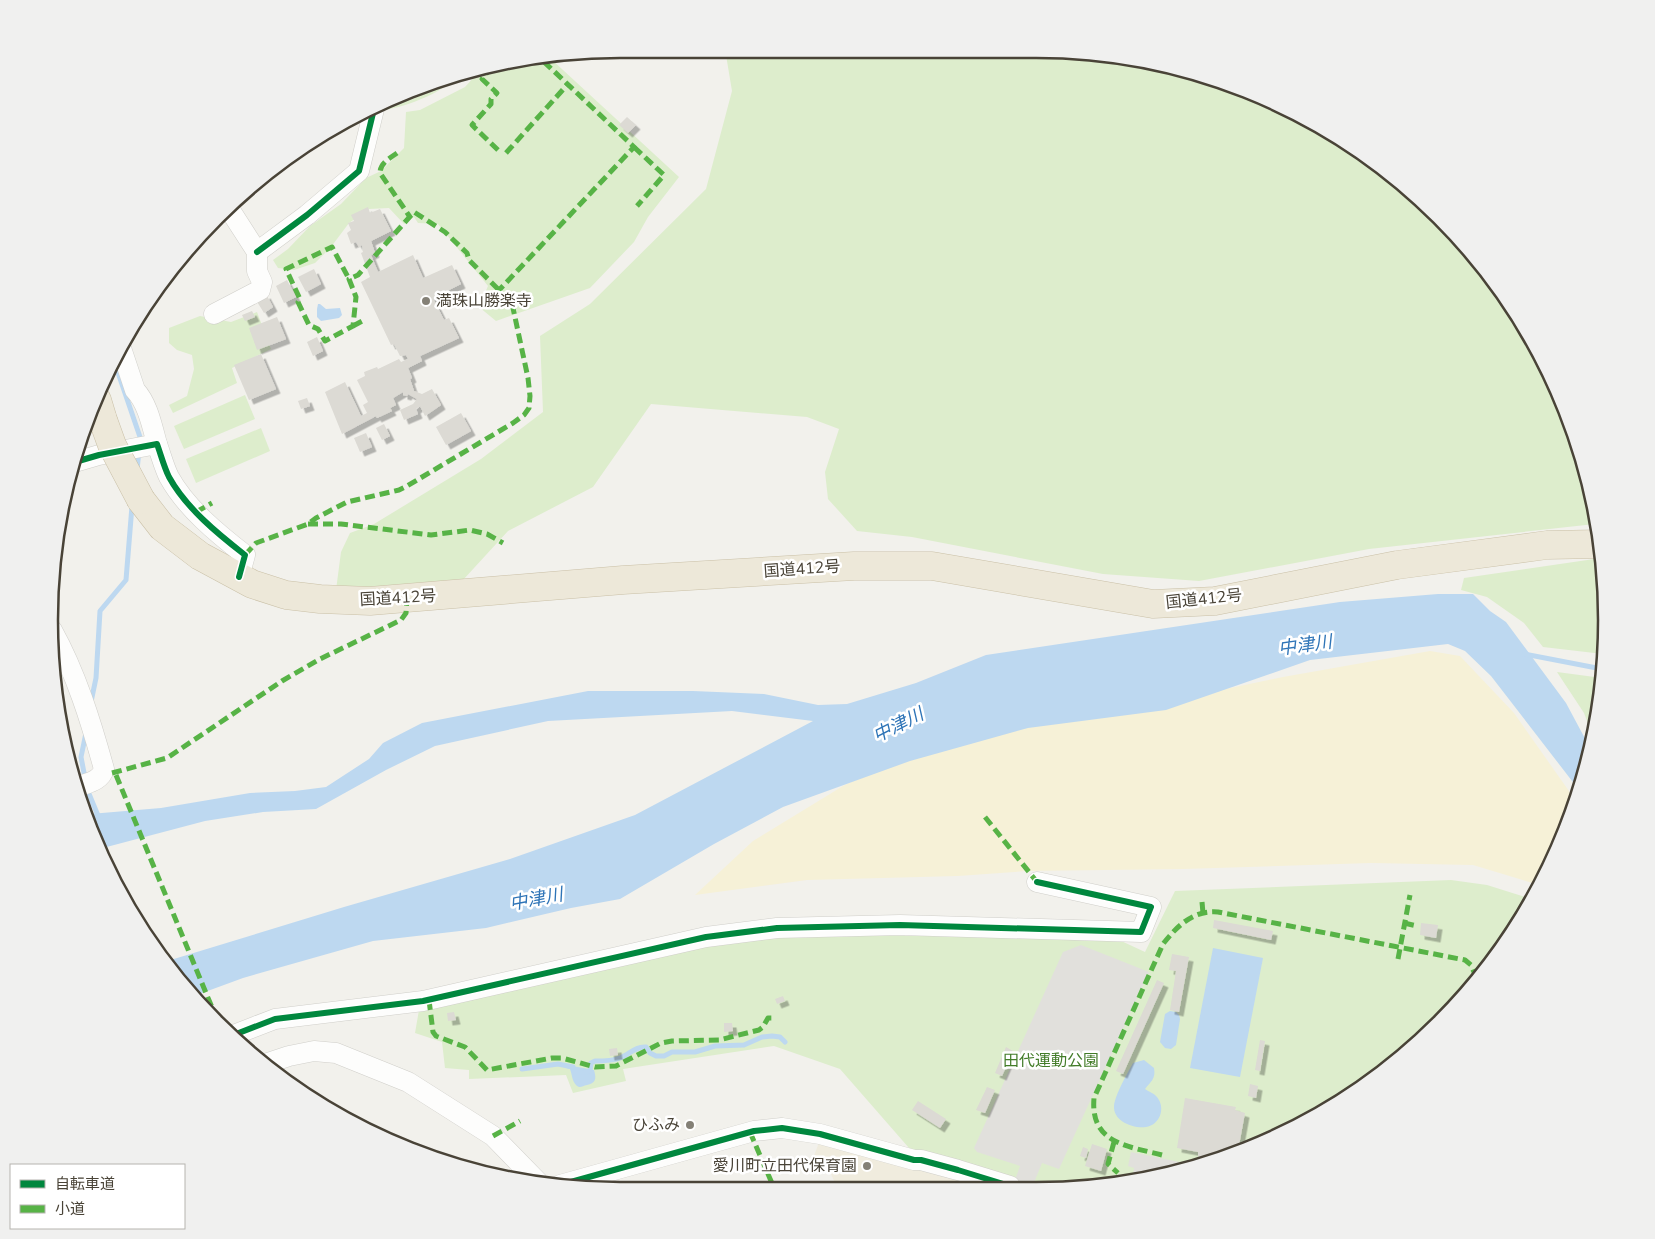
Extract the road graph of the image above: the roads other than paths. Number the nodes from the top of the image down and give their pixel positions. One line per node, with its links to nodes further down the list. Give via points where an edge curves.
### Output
1 (373, 114): 3 (street, via 359,172)
2 (232, 213): 3 (street)
3 (257, 252): 4 (street, via 257,271 262,282 260,290)
4 (214, 314)
5 (123, 355): 7 (street, via 151,424)
6 (100, 410): 10 (highway, 国道412号, bridge, via 112,445 141,500 162,527 200,556)
7 (147, 446): 8 (street); 10 (street, via 185,499 245,555)
8 (81, 461)
9 (1593, 544): 10 (highway, 国道412号, via 1547,545 1407,564 1215,601 1152,604 932,566 854,566 642,579 370,601 320,600 286,595)
10 (239, 577)
11 (59, 643): 12 (street, via 82,699 104,769 98,778)
12 (83, 785)
13 (1037, 882): 14 (street, via 1151,906 1141,932 900,925 777,928 706,937 423,1001 275,1019)
14 (239, 1033)
15 (273, 1061): 16 (street, via 314,1051 336,1053 408,1082 493,1136)
16 (531, 1174)
17 (579, 1180): 18 (street, via 754,1132 782,1128 820,1134)
18 (997, 1182)

